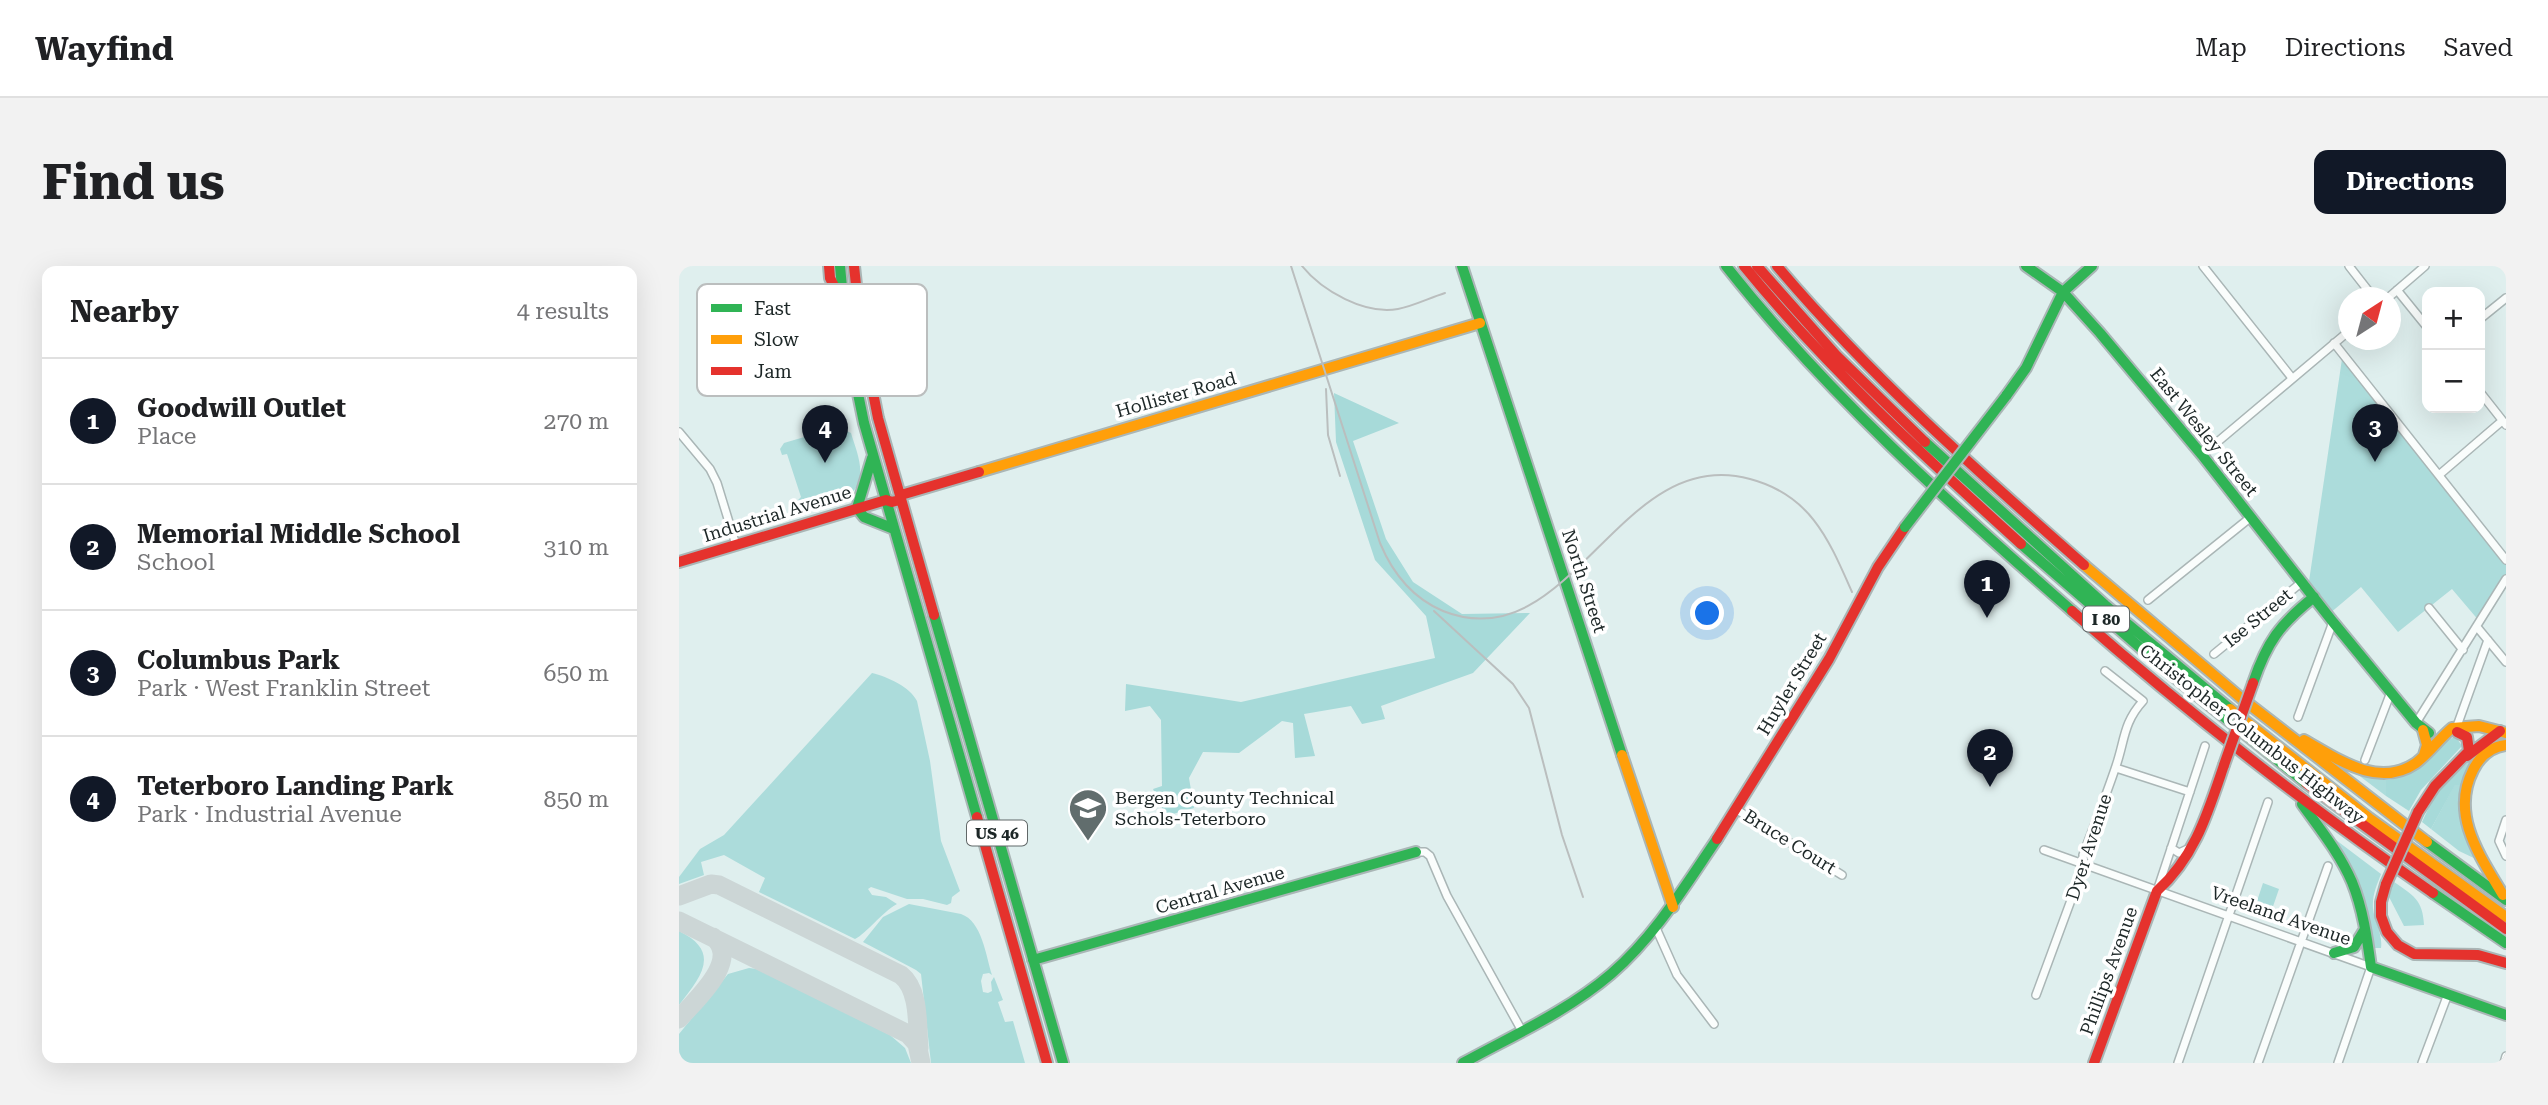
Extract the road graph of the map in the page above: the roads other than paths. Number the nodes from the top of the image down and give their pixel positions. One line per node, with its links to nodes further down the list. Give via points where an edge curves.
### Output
1 (828, 266): 14 (main road)
2 (840, 266): 15 (main road, US 46)
3 (854, 266): 16 (main road, US 46)
4 (1462, 266): 24 (main road, North Street)
5 (1726, 266): 71 (main road, Christopher Columbus Highway / I 80, via 1822,375 1973,521 2125,656)
6 (1744, 266): 91 (main road, Christopher Columbus Highway / I 80, via 1807,339 1908,439 2118,630 2317,791)
7 (1757, 266): 88 (main road, Christopher Columbus Highway / I 80, via 1903,420 2111,610 2308,771)
8 (1777, 266): 60 (main road, Christopher Columbus Highway / I 80, via 1849,344 1994,485)
9 (2026, 266): 19 (main road, East Wesley Street)
10 (2092, 266): 19 (main road, Huyler Street)
11 (2203, 266): 27 (street)
12 (2349, 266): 17 (street)
13 (2425, 266): 18 (street)
14 (833, 284)
15 (841, 284)
16 (856, 284)
17 (2365, 287)
18 (2400, 287)
19 (2063, 292): 34 (main road, East Wesley Street); 74 (main road, Huyler Street, bridge, via 2026,368 1878,567 1829,659)
20 (2401, 295): 23 (street)
21 (2506, 298): 22 (street)
22 (2485, 315)
23 (2422, 321)
24 (1480, 323): 37 (main road, Hollister Road); 86 (main road, North Street)
25 (2338, 340): 26 (street)
26 (2334, 343): 27 (street); 36 (street)
27 (2292, 378): 34 (street)
28 (858, 396): 33 (main road, US 46)
29 (874, 396): 35 (main road, US 46)
30 (2485, 398): 31 (street)
31 (2504, 423): 36 (street)
32 (679, 432): 42 (street, via 717,483)
33 (872, 454): 38 (main road, US 46); 39 (main road)
34 (2201, 455): 40 (main road, East Wesley Street)
35 (893, 470): 37 (main road, US 46); 38 (main road)
36 (2439, 475): 43 (street)
37 (901, 495): 38 (main road, Hollister Road, via 899,500); 49 (main road, US 46)
38 (886, 500): 39 (main road, Industrial Avenue); 41 (main road, US 46); 49 (main road, via 898,517 918,583)
39 (857, 508): 41 (main road, via 864,517); 42 (main road, Industrial Avenue)
40 (2251, 517): 46 (main road, East Wesley Street); 48 (street)
41 (894, 530): 104 (main road, US 46)
42 (736, 545): 44 (main road, Industrial Avenue)
43 (2506, 560)
44 (679, 562)
45 (2506, 579): 52 (street)
46 (2302, 582): 47 (main road, East Wesley Street); 55 (street, Ise Street)
47 (2314, 597): 51 (main road, East Wesley Street); 76 (main road, Phillips Avenue, bridge, via 2276,629 2262,656)
48 (2148, 600)
49 (930, 604): 95 (main road, US 46)
50 (2429, 608): 54 (street)
51 (2333, 622): 58 (main road, East Wesley Street); 59 (street)
52 (2477, 627): 53 (street); 54 (street)
53 (2488, 640): 56 (street); 62 (street)
54 (2463, 650): 61 (street)
55 (2214, 654)
56 (2506, 662)
57 (2105, 671): 70 (street, Dyer Avenue, via 2143,701 2129,718)
58 (2391, 692): 61 (main road, East Wesley Street); 68 (street)
59 (2298, 717)
60 (2272, 723): 67 (main road, via 2364,772 2390,775); 85 (main road, Christopher Columbus Highway / I 80)
61 (2420, 726): 62 (main road); 64 (main road); 67 (main road, via 2427,737)
62 (2455, 729): 63 (main road); 64 (main road); 69 (main road, via 2470,743)
63 (2501, 734): 69 (main road)
64 (2441, 736): 67 (main road)
65 (2506, 745): 85 (main road, via 2494,747 2476,763 2463,802 2469,835)
66 (2205, 746): 72 (street, Phillips Avenue)
67 (2423, 757)
68 (2365, 760)
69 (2460, 762): 96 (main road, bridge, via 2435,786 2418,813 2386,884 2381,916 2398,945 2414,954 2478,955)
70 (2116, 768): 72 (street); 81 (street, Dyer Avenue, via 2083,855)
71 (2293, 792): 90 (main road, via 2346,870); 93 (main road, Christopher Columbus Highway / I 80)
72 (2190, 793): 77 (street, Phillips Avenue)
73 (2268, 802): 87 (street)
74 (1737, 810): 83 (street, Bruce Court); 86 (main road, Huyler Street)
75 (2506, 820): 80 (street, via 2499,841)
76 (2197, 841): 77 (street, via 2185,852); 84 (main road, Phillips Avenue, via 2177,873)
77 (2171, 848): 84 (street, Phillips Avenue)
78 (2043, 850): 81 (street, Vreeland Avenue)
79 (1416, 852): 95 (main road, Central Avenue); 102 (street, via 1430,856)
80 (2506, 856)
81 (2084, 865): 84 (street, Vreeland Avenue); 99 (street, Dyer Avenue)
82 (2328, 866): 92 (street)
83 (1842, 875)
84 (2157, 891): 87 (street, Vreeland Avenue); 107 (main road, Phillips Avenue)
85 (2506, 900)
86 (1673, 907): 89 (main road, Huyler Street)
87 (2229, 916): 92 (street, Vreeland Avenue); 108 (street)
88 (2506, 916)
89 (1656, 928): 101 (street, via 1677,975); 102 (main road, Huyler Street, via 1594,987)
90 (2365, 929): 94 (main road, via 2354,947); 97 (main road)
91 (2506, 929)
92 (2302, 941): 94 (street, Vreeland Avenue); 109 (street)
93 (2506, 943)
94 (2334, 953): 97 (street, Vreeland Avenue)
95 (1033, 960): 105 (main road, US 46)
96 (2506, 963)
97 (2371, 967): 98 (main road, Vreeland Avenue); 110 (street)
98 (2448, 993): 100 (main road, Vreeland Avenue); 111 (street)
99 (2036, 995)
100 (2506, 1014)
101 (1714, 1024)
102 (1522, 1031): 106 (main road, Huyler Street)
103 (2506, 1056): 112 (street)
104 (1047, 1063)
105 (1063, 1063)
106 (1463, 1063)
107 (2094, 1063)
108 (2178, 1063)
109 (2258, 1063)
110 (2338, 1063)
111 (2422, 1063)
112 (2504, 1063)

